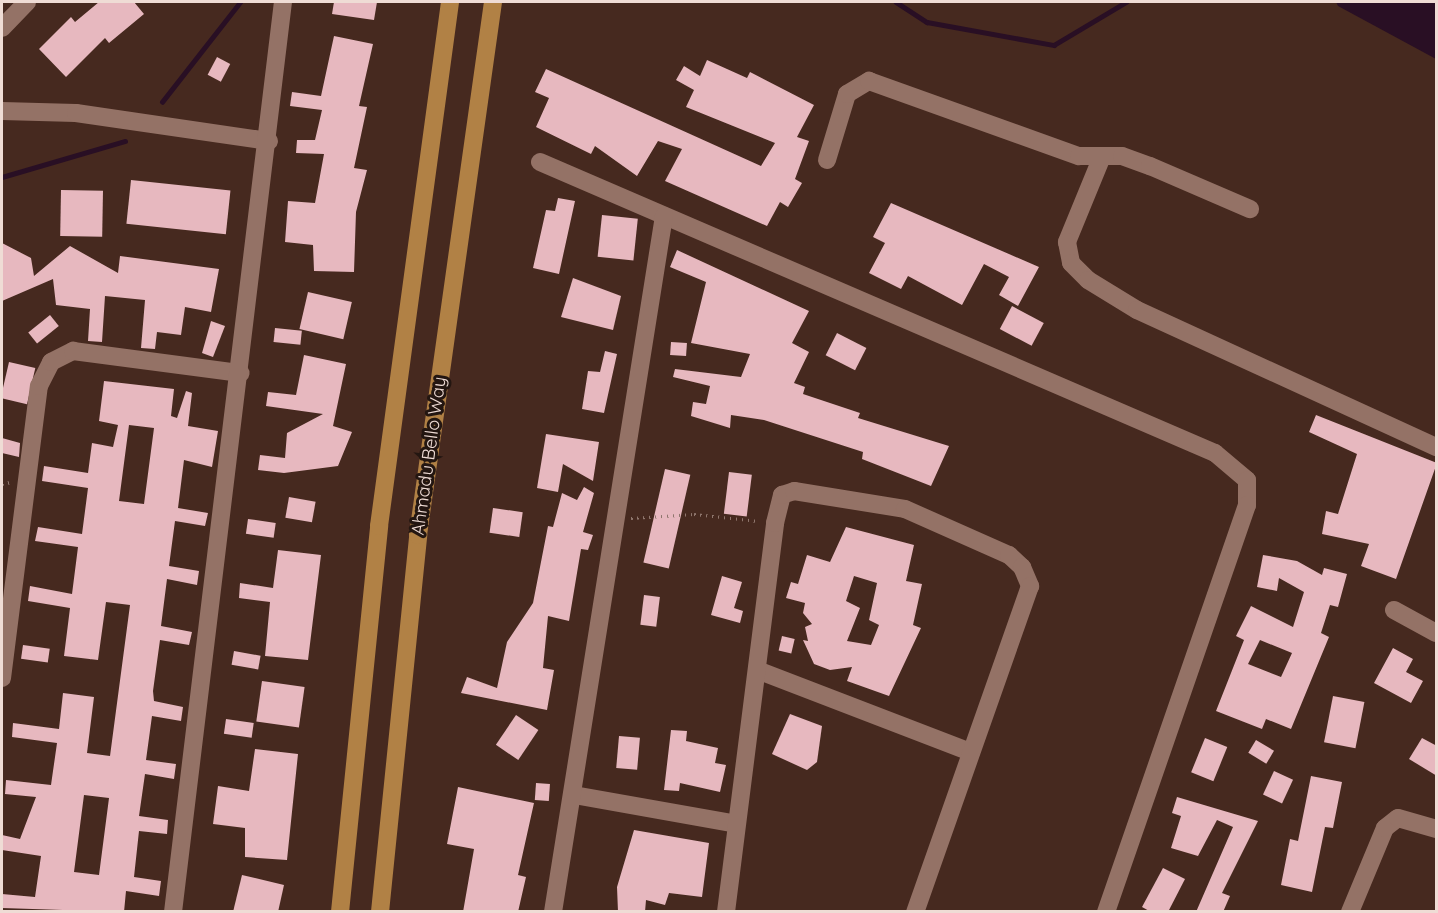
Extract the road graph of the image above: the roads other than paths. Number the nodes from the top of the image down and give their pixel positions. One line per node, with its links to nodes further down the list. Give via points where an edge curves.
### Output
1 (27, 2): 5 (street)
2 (283, 2): 7 (street)
3 (450, 2): 25 (main road, via 379,526)
4 (493, 2): 26 (main road, Ahmadu Bello Way, via 418,535)
5 (2, 28)
6 (2, 111): 7 (street, via 76,113)
7 (269, 141): 13 (street)
8 (1101, 159): 9 (street, via 939,109 870,81 847,94); 11 (street, via 1131,160); 14 (street, via 1067,242 1071,263 1088,280 1185,333)
9 (826, 160)
10 (540, 162): 12 (street)
11 (1250, 208)
12 (664, 216): 21 (street); 30 (street, via 1215,453 1247,480 1247,505)
13 (241, 373): 15 (street, via 73,351 51,362 39,386); 24 (street)
14 (1437, 447)
15 (9, 566): 19 (street)
16 (1394, 610): 17 (street)
17 (1437, 633)
18 (757, 670): 20 (street); 20 (street, via 782,495 811,492 905,509 1009,555 1022,567 1030,586); 22 (street)
19 (2, 678)
20 (971, 752): 29 (street)
21 (573, 795): 22 (street); 27 (street)
22 (736, 824): 28 (street)
23 (1437, 828): 31 (street, via 1398,818 1385,828)
24 (172, 912)
25 (340, 912)
26 (380, 912)
27 (553, 912)
28 (726, 912)
29 (915, 912)
30 (1106, 912)
31 (1350, 912)

